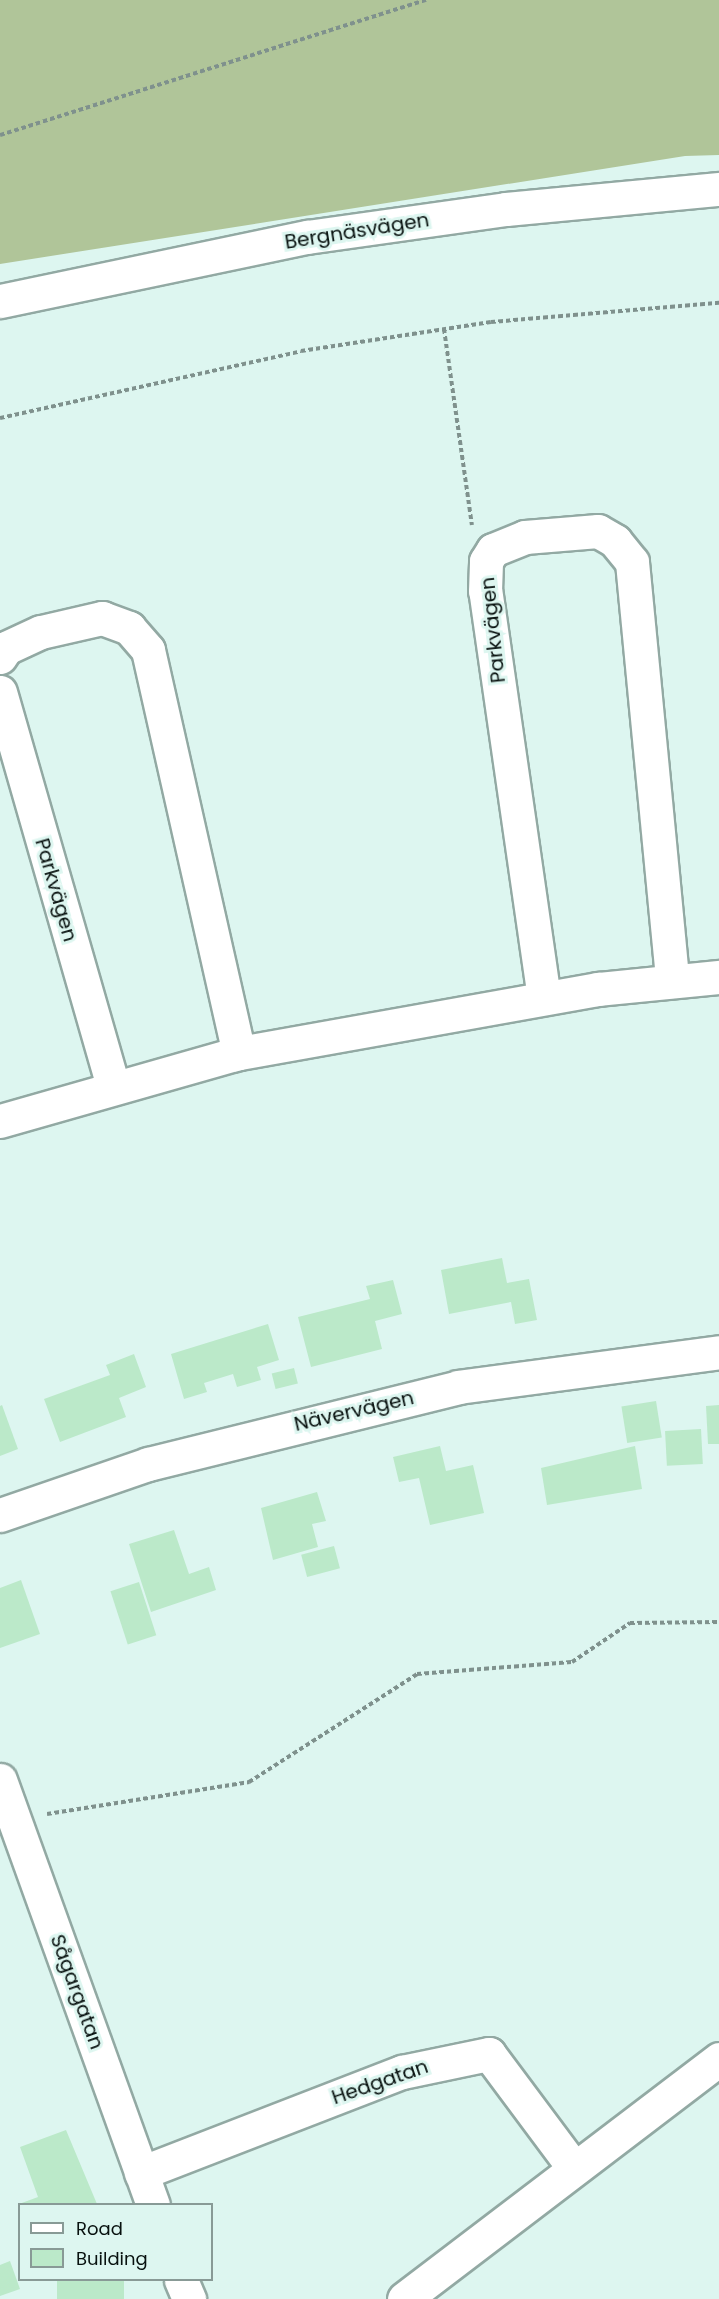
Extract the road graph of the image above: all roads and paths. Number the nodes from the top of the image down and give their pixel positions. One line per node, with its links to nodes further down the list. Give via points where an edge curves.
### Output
1 (426, 0): 2 (path)
2 (0, 135)
3 (719, 189): 4 (street, Bergnäsvägen, via 506,209 307,237)
4 (0, 302)
5 (719, 303): 6 (path)
6 (444, 328): 7 (path, via 183,375); 8 (path, via 473,532)
7 (0, 418)
8 (493, 550): 12 (street, Parkvägen, via 525,537 598,531 615,541 632,562); 13 (street, Parkvägen, via 486,561 485,591)
9 (0, 657): 14 (street, via 6,648 41,632 102,618 124,624 148,650)
10 (0, 692): 15 (street, Parkvägen)
11 (719, 977): 12 (street)
12 (672, 981): 13 (street)
13 (544, 998): 14 (street)
14 (239, 1053): 15 (street)
15 (113, 1087): 16 (street)
16 (0, 1120)
17 (719, 1352): 18 (street, Nävervägen, via 458,1387 148,1464)
18 (0, 1515)
19 (719, 1622): 21 (path, via 630,1623 572,1662 417,1674 249,1782)
20 (0, 1780): 21 (street, Sågargatan)
21 (13, 1818): 24 (street, Sågargatan)
22 (719, 2059): 23 (street)
23 (574, 2168): 24 (street, Hedgatan, via 489,2054 402,2072); 28 (street)
24 (141, 2173): 25 (street, Sågargatan)
25 (152, 2203)
26 (181, 2281): 27 (street)
27 (189, 2299)
28 (404, 2299)

